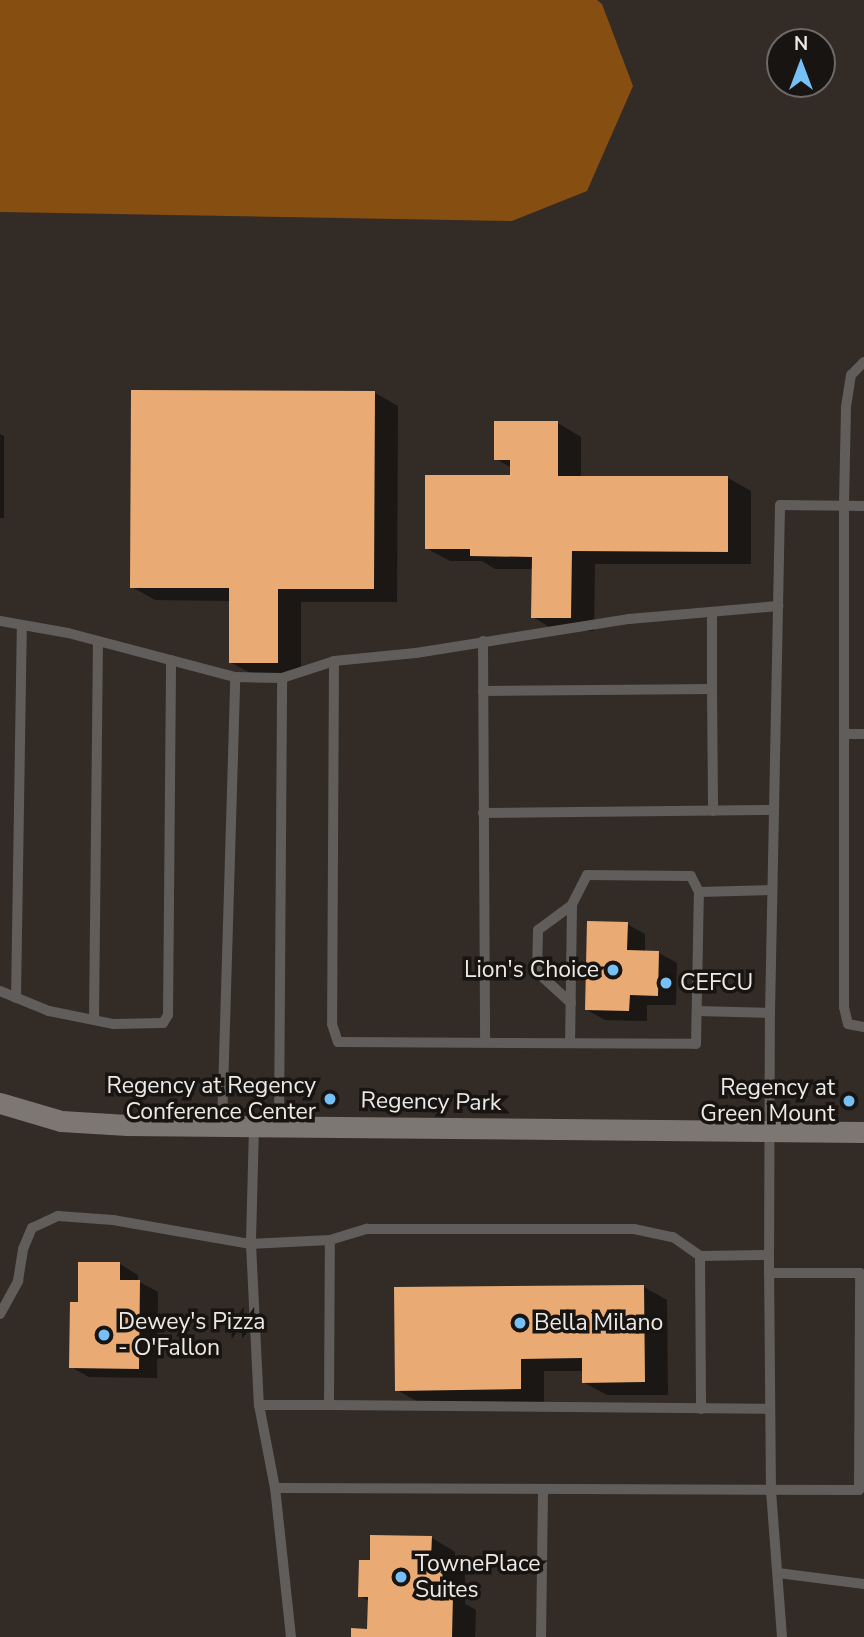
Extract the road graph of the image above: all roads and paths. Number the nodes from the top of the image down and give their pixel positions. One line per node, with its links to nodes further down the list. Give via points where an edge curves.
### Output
1 (864, 362): 2 (lane, via 851,375 849,386)
2 (844, 506): 3 (lane); 4 (lane, via 780,505); 16 (lane)
3 (864, 506)
4 (778, 606): 5 (lane); 18 (lane)
5 (712, 612): 9 (lane); 14 (lane)
6 (0, 621): 7 (lane)
7 (22, 625): 8 (lane); 25 (lane)
8 (98, 641): 10 (lane); 29 (lane)
9 (483, 641): 11 (lane); 15 (lane)
10 (172, 660): 12 (lane); 29 (lane, via 168,1015 163,1023)
11 (334, 661): 13 (lane); 31 (lane, via 332,1024 338,1042)
12 (235, 677): 13 (lane); 34 (lane)
13 (282, 678): 36 (lane)
14 (712, 689): 15 (lane); 19 (lane)
15 (483, 691): 20 (lane)
16 (844, 734): 17 (lane); 30 (lane, via 844,1007 848,1024)
17 (864, 734)
18 (774, 810): 19 (lane); 21 (lane)
19 (713, 811): 20 (lane)
20 (483, 813): 31 (lane)
21 (772, 890): 22 (lane); 28 (lane)
22 (699, 892): 23 (lane, via 691,876 587,875); 27 (lane)
23 (572, 905): 26 (lane); 26 (lane, via 538,930 537,972)
24 (0, 991): 25 (lane)
25 (16, 998): 29 (lane, via 48,1011)
26 (571, 1003): 32 (lane)
27 (698, 1011): 28 (lane); 32 (lane, via 696,1044)
28 (770, 1013): 37 (lane)
29 (94, 1020)
30 (864, 1027)
31 (485, 1041): 32 (lane)
32 (570, 1043)
33 (0, 1103): 34 (street, Regency Park, via 61,1121)
34 (222, 1126): 35 (street, Regency Park)
35 (254, 1126): 36 (street, Regency Park); 40 (lane)
36 (279, 1127): 37 (street, Regency Park)
37 (772, 1131): 38 (street, Regency Park); 41 (lane)
38 (864, 1132)
39 (330, 1240): 40 (lane); 42 (lane, via 367,1229 634,1228 673,1237); 47 (lane)
40 (251, 1244): 45 (lane, via 113,1220 58,1216 32,1228 23,1250 19,1281); 46 (lane)
41 (769, 1255): 42 (lane); 43 (lane)
42 (700, 1256): 48 (lane)
43 (769, 1273): 44 (lane); 49 (lane)
44 (862, 1273): 52 (lane)
45 (0, 1314)
46 (260, 1405): 47 (lane); 50 (lane)
47 (329, 1405): 48 (lane)
48 (701, 1409): 49 (lane)
49 (771, 1409): 53 (lane)
50 (275, 1488): 51 (lane); 56 (lane)
51 (543, 1490): 53 (lane); 57 (lane)
52 (862, 1490): 53 (lane)
53 (771, 1492): 54 (lane)
54 (778, 1573): 55 (lane); 58 (lane)
55 (864, 1584)
56 (291, 1637)
57 (541, 1637)
58 (782, 1637)

